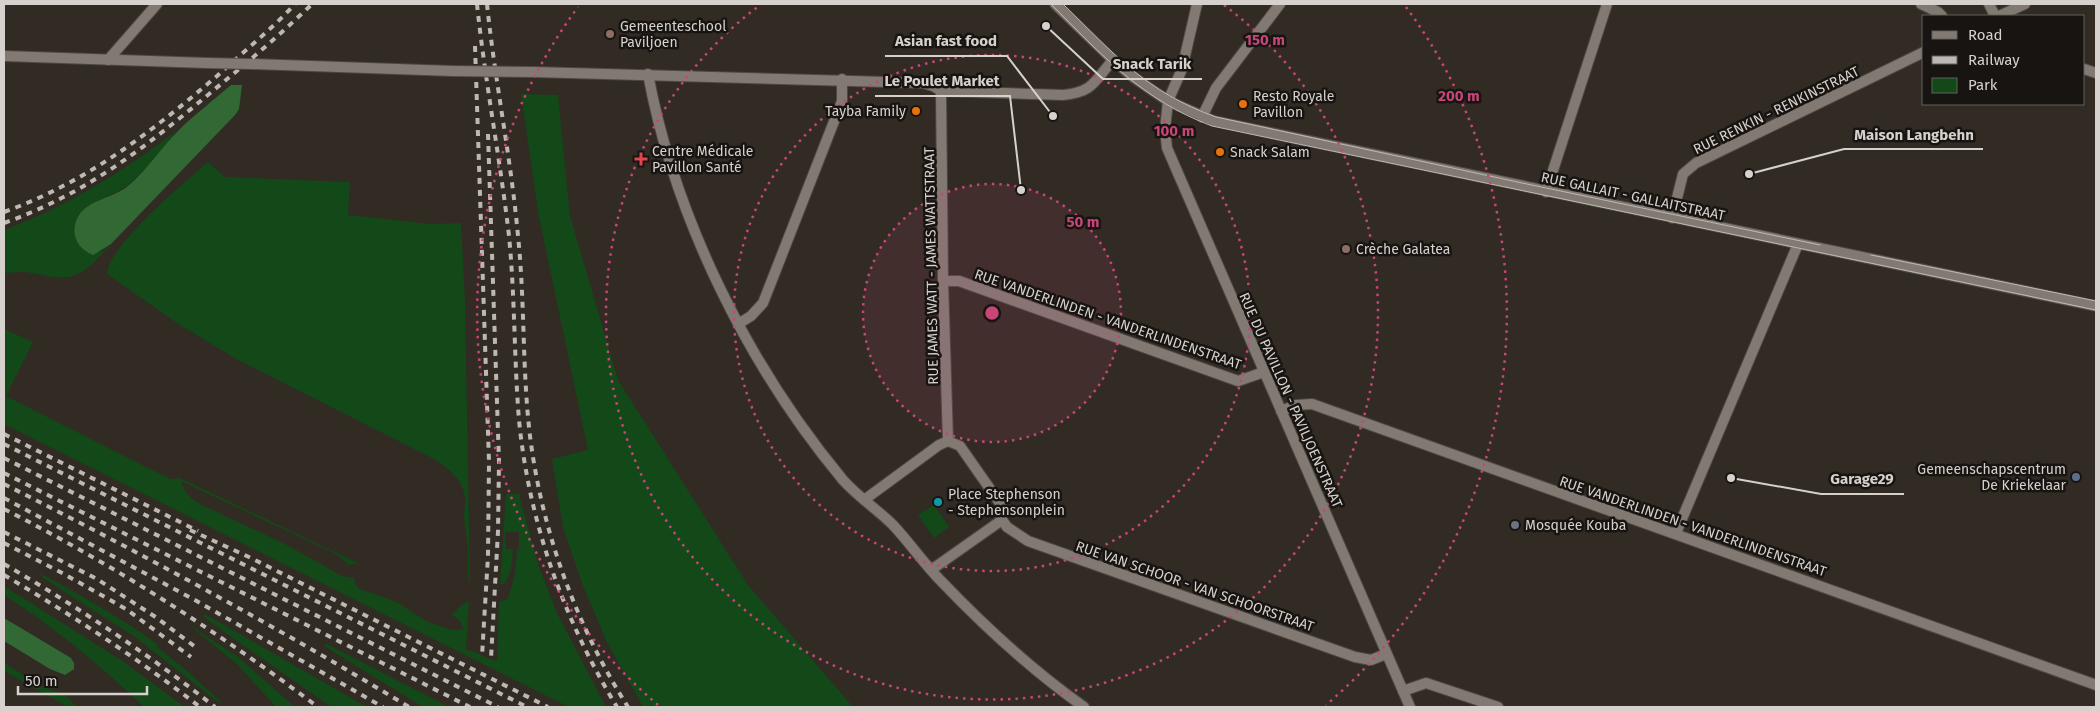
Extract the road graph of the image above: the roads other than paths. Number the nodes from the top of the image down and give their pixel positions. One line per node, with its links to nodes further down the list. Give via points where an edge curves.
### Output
1 (157, 4): 12 (street)
2 (1055, 4): 13 (street, RUE GALLAIT - GALLAITSTRAAT)
3 (1197, 4): 17 (street, RUE DU PAVILLON - PAVILJOENSTRAAT, via 1182,69)
4 (1280, 4): 18 (street, via 1216,88)
5 (1607, 4): 19 (street)
6 (1921, 4): 8 (street)
7 (2025, 4): 9 (street)
8 (1941, 15)
9 (2001, 15)
10 (1922, 53): 20 (street, RUE RENKIN - RENKINSTRAAT, via 1696,164 1683,174)
11 (4, 56): 12 (street)
12 (108, 60): 14 (street, bridge)
13 (1113, 60): 16 (street, via 1089,89 1077,94); 17 (street, RUE GALLAIT - GALLAITSTRAAT)
14 (648, 74): 15 (street); 24 (street, via 658,121 679,189)
15 (842, 80): 16 (street, via 922,83); 24 (street, via 842,101 763,302 751,316)
16 (941, 91): 22 (street, RUE JAMES WATT - JAMES WATTSTRAAT)
17 (1168, 101): 18 (street, RUE GALLAIT - GALLAITSTRAAT); 25 (street, RUE DU PAVILLON - PAVILJOENSTRAAT, via 1167,148)
18 (1202, 117): 19 (street, RUE GALLAIT - GALLAITSTRAAT, via 1238,128)
19 (1546, 192): 20 (street, RUE GALLAIT - GALLAITSTRAAT)
20 (1672, 218): 21 (street, RUE GALLAIT - GALLAITSTRAAT)
21 (1798, 244): 23 (street, RUE GALLAIT - GALLAITSTRAAT); 30 (street)
22 (943, 280): 25 (street, RUE VANDERLINDEN - VANDERLINDENSTRAAT, via 959,282 1238,381); 27 (street, RUE JAMES WATT - JAMES WATTSTRAAT)
23 (2096, 306)
24 (738, 324): 28 (street, via 791,408 844,481)
25 (1264, 372): 26 (street, RUE DU PAVILLON - PAVILJOENSTRAAT)
26 (1281, 411): 30 (street, RUE VANDERLINDEN - VANDERLINDENSTRAAT, via 1296,405 1312,404); 32 (street, RUE DU PAVILLON - PAVILJOENSTRAAT)
27 (948, 441): 28 (street); 29 (street, via 960,446 1002,506)
28 (864, 500): 31 (street, via 892,525)
29 (1002, 520): 31 (street); 32 (street, RUE VAN SCHOOR - VAN SCHOORSTRAAT, via 1028,541 1355,657 1371,660)
30 (1676, 533): 33 (street, RUE VANDERLINDEN - VANDERLINDENSTRAAT)
31 (931, 570): 35 (street, via 997,637)
32 (1386, 654): 34 (street, RUE DU PAVILLON - PAVILJOENSTRAAT)
33 (2096, 685)
34 (1403, 691): 36 (street, RUE DU PAVILLON - PAVILJOENSTRAAT); 37 (street, via 1426,683)
35 (1084, 707)
36 (1410, 707)
37 (1498, 707)

